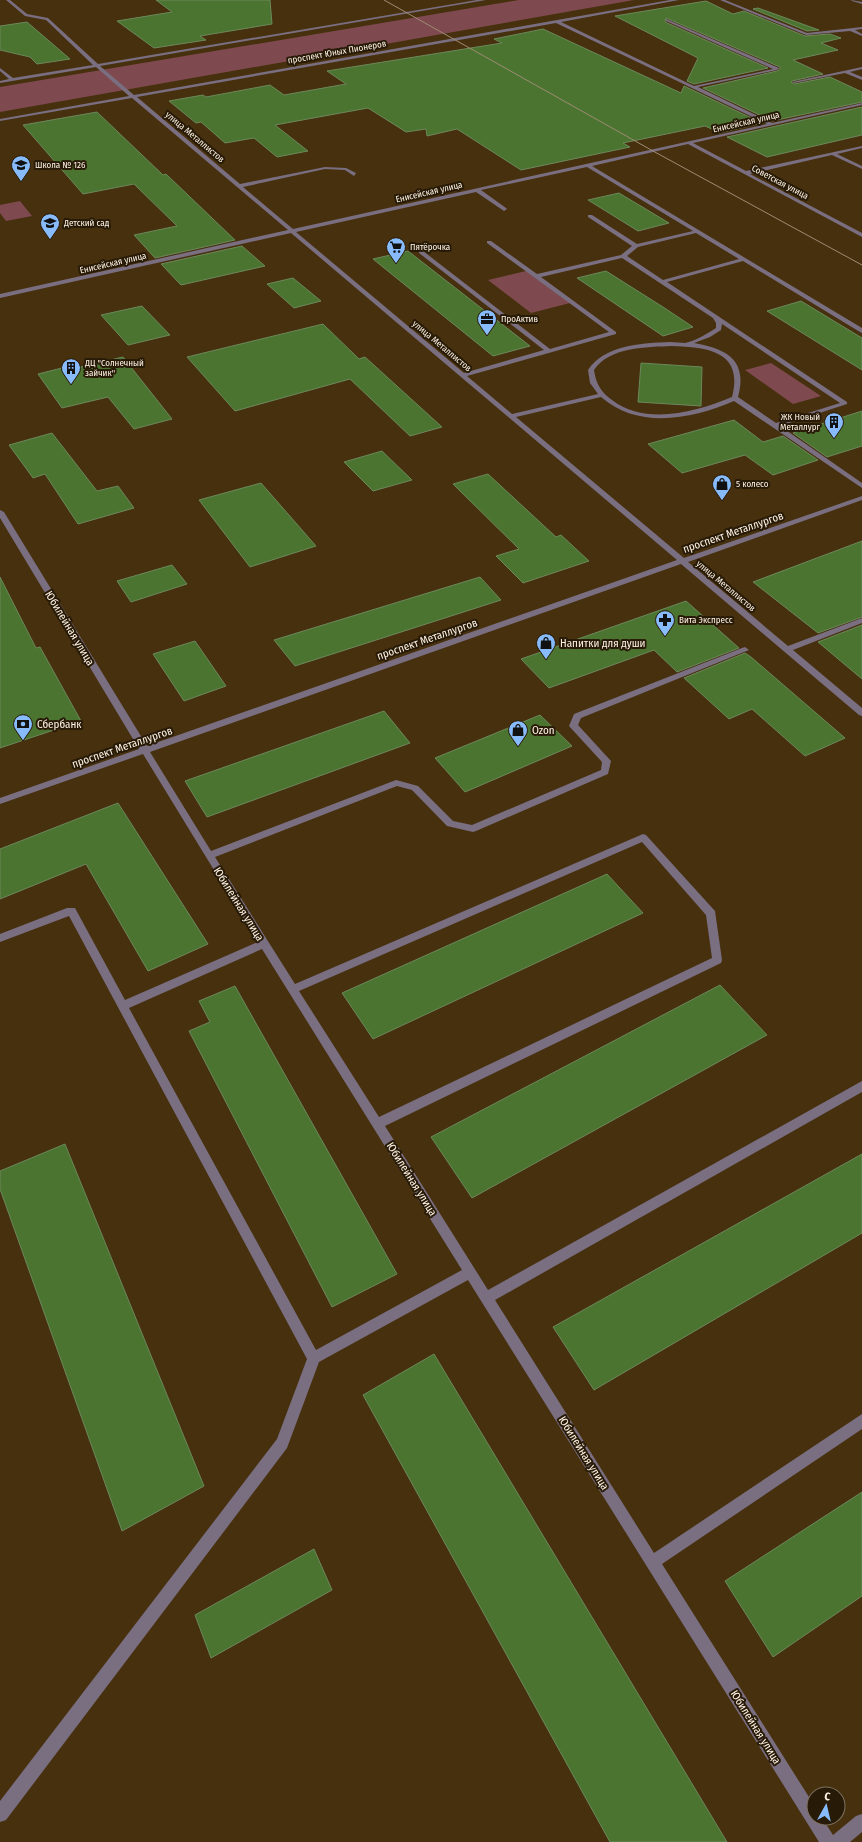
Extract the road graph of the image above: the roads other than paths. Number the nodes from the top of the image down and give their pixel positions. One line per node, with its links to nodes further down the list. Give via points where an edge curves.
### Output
1 (8, 0): 12 (street, улица Металлистов, via 26,15 47,19)
2 (484, 0): 12 (street)
3 (676, 0): 8 (street, проспект Юных Пионеров)
4 (722, 0): 10 (street, via 807,34)
5 (853, 0): 6 (street)
6 (862, 3)
7 (667, 20): 20 (street, via 777,70)
8 (556, 21): 20 (street); 21 (street, проспект Юных Пионеров)
9 (862, 28): 10 (street)
10 (850, 30): 11 (street)
11 (862, 35)
12 (97, 66): 17 (street); 21 (street, улица Металлистов)
13 (0, 68): 17 (street)
14 (862, 68): 15 (street)
15 (844, 71): 16 (street); 19 (street)
16 (862, 79)
17 (12, 80): 18 (street)
18 (0, 82)
19 (794, 82)
20 (694, 87): 24 (street)
21 (133, 97): 23 (street, проспект Юных Пионеров); 32 (street, улица Металлистов)
22 (862, 104): 24 (street, Енисейская улица)
23 (0, 120)
24 (771, 124): 25 (street, Енисейская улица)
25 (689, 143): 28 (street, Енисейская улица); 30 (street, Советская улица)
26 (862, 147): 27 (street)
27 (833, 154): 29 (street); 30 (street)
28 (588, 165): 33 (street, Енисейская улица); 37 (street)
29 (862, 168)
30 (746, 173): 38 (street, Советская улица)
31 (354, 174): 32 (street, via 346,169 325,168)
32 (239, 186): 36 (street, улица Металлистов)
33 (477, 190): 34 (street); 36 (street, Енисейская улица)
34 (504, 209)
35 (590, 216): 40 (street)
36 (292, 231): 46 (street, Енисейская улица); 51 (street, улица Металлистов)
37 (698, 231): 40 (street); 43 (street)
38 (862, 235)
39 (489, 242): 44 (street)
40 (636, 246): 42 (street)
41 (421, 252): 50 (street)
42 (623, 256): 44 (street); 45 (street)
43 (744, 260): 45 (street); 48 (street)
44 (537, 276): 50 (street, via 614,333)
45 (662, 282): 47 (street)
46 (0, 296)
47 (716, 317): 49 (street, via 719,329); 55 (street, via 845,403)
48 (862, 331)
49 (685, 345): 52 (street, via 640,347 603,357 591,370 593,383); 53 (street, via 712,348 722,352 733,362 738,385)
50 (549, 351): 51 (street)
51 (463, 375): 54 (street, улица Металлистов)
52 (602, 395): 53 (street, via 625,411 644,415 682,414 712,408); 54 (street)
53 (735, 398): 55 (street)
54 (511, 416): 59 (street, улица Металлистов)
55 (775, 426): 56 (street)
56 (862, 486)
57 (862, 498): 59 (street, проспект Металлургов)
58 (0, 512): 64 (street, Юбилейная улица)
59 (683, 561): 62 (street, улица Металлистов); 64 (street, проспект Металлургов)
60 (862, 620): 62 (street)
61 (745, 650): 66 (street, via 577,716 573,726 607,761 605,772 473,829 450,824 415,788 396,783)
62 (787, 650): 63 (street, улица Металлистов)
63 (862, 713)
64 (143, 751): 65 (street, проспект Металлургов); 66 (street, Юбилейная улица)
65 (0, 801)
66 (209, 856): 68 (street, Юбилейная улица)
67 (0, 938): 70 (street, via 71,911)
68 (264, 944): 69 (street, Юбилейная улица); 70 (street)
69 (293, 990): 72 (street, Юбилейная улица); 72 (street, via 643,837 711,914 717,960)
70 (123, 1006): 75 (street)
71 (862, 1086): 74 (street)
72 (377, 1124): 73 (street, Юбилейная улица)
73 (470, 1272): 74 (street, Юбилейная улица); 75 (street)
74 (486, 1298): 77 (street, Юбилейная улица)
75 (314, 1358): 78 (street, via 282,1444)
76 (862, 1421): 77 (street)
77 (653, 1562): 80 (street, Юбилейная улица)
78 (0, 1814)
79 (862, 1822): 81 (street)
80 (828, 1842)
81 (837, 1842)

